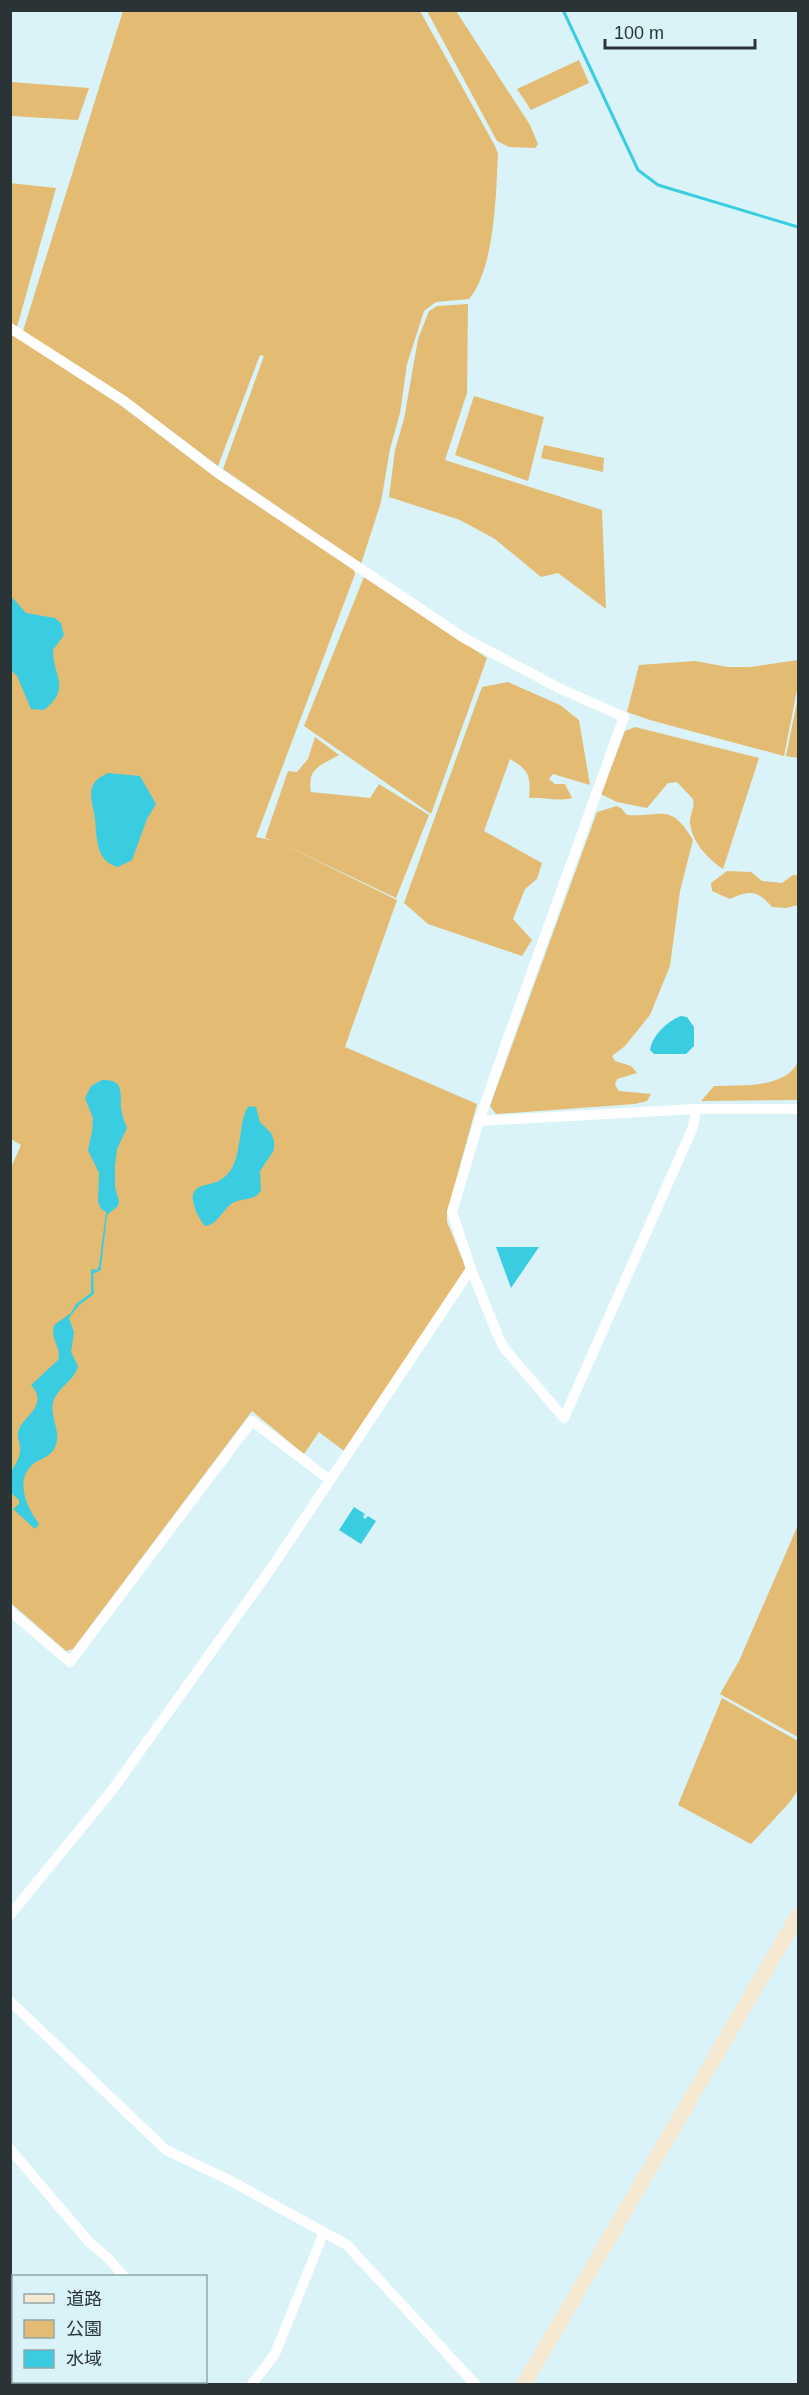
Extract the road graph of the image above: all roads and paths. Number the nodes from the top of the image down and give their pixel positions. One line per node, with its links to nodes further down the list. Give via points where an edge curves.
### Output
1 (10, 328): 4 (street, via 124,401 218,474 464,638 624,717)
2 (696, 1109): 3 (street); 4 (street); 5 (street, via 693,1127 564,1419 504,1348)
3 (798, 1109)
4 (479, 1121): 5 (street, via 452,1212)
5 (471, 1269): 6 (street)
6 (330, 1480): 7 (street, via 252,1421 70,1662); 8 (street, via 113,1789)
7 (10, 1611)
8 (10, 1915)
9 (798, 1915): 16 (street)
10 (10, 2001): 12 (street, via 166,2150)
11 (10, 2149): 13 (street)
12 (324, 2232): 14 (street, via 275,2354); 15 (street, via 347,2245)
13 (122, 2275)
14 (252, 2385)
15 (475, 2385)
16 (524, 2385)

